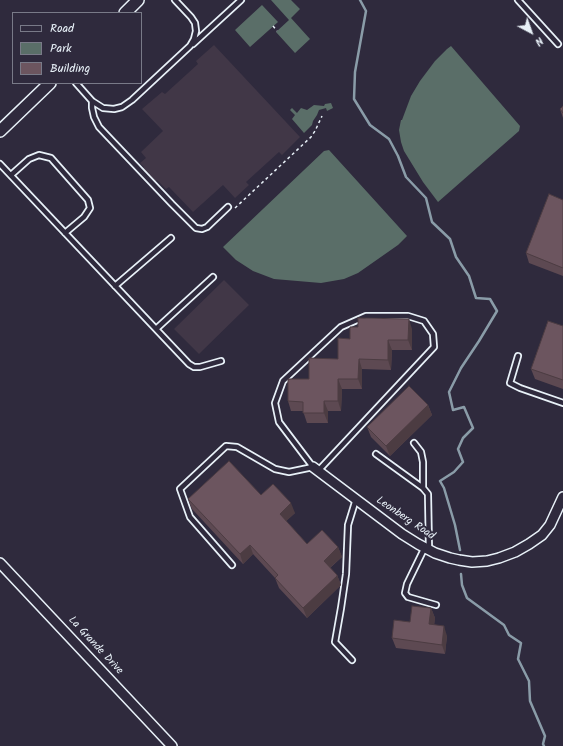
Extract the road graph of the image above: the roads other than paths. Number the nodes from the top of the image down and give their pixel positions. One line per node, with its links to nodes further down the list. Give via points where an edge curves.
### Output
1 (138, 0): 5 (street)
2 (175, 0): 7 (lane, via 195,23 196,31)
3 (241, 0): 7 (lane)
4 (518, 0): 6 (lane)
5 (126, 12)
6 (558, 44)
7 (190, 46): 10 (lane, via 122,107 103,108)
8 (49, 84): 11 (street)
9 (77, 84): 10 (lane)
10 (92, 101): 14 (lane, via 94,117 99,127 196,228 207,227)
11 (0, 131)
12 (0, 164): 13 (lane)
13 (11, 175): 15 (lane); 15 (lane, via 29,159 39,155 51,158 88,200 90,208 84,217)
14 (228, 207)
15 (65, 233): 18 (lane)
16 (171, 238): 18 (lane)
17 (213, 277): 19 (lane)
18 (115, 286): 19 (lane)
19 (156, 329): 21 (lane, via 194,367)
20 (518, 356): 22 (lane, via 510,383)
21 (221, 361)
22 (563, 404)
23 (414, 443): 26 (lane, via 421,452)
24 (376, 454): 26 (lane)
25 (315, 469): 25 (lane, via 434,347 433,334 424,321 408,316 366,316 341,327 283,381 275,404 279,422); 28 (street, Leonberg Road); 31 (lane, via 289,472 275,469 237,448 226,446 180,488 190,517)
26 (423, 488): 29 (lane, via 428,494)
27 (563, 497): 29 (street, Leonberg Road, via 550,526 542,535 515,552 487,561 472,562 435,553)
28 (356, 499): 29 (street, Leonberg Road, via 402,534); 33 (lane, via 348,525 346,574 336,642)
29 (427, 548): 32 (lane, via 404,592 408,597)
30 (0, 563): 34 (street, La Grande Drive)
31 (232, 565)
32 (436, 604)
33 (352, 660)
34 (172, 746)

